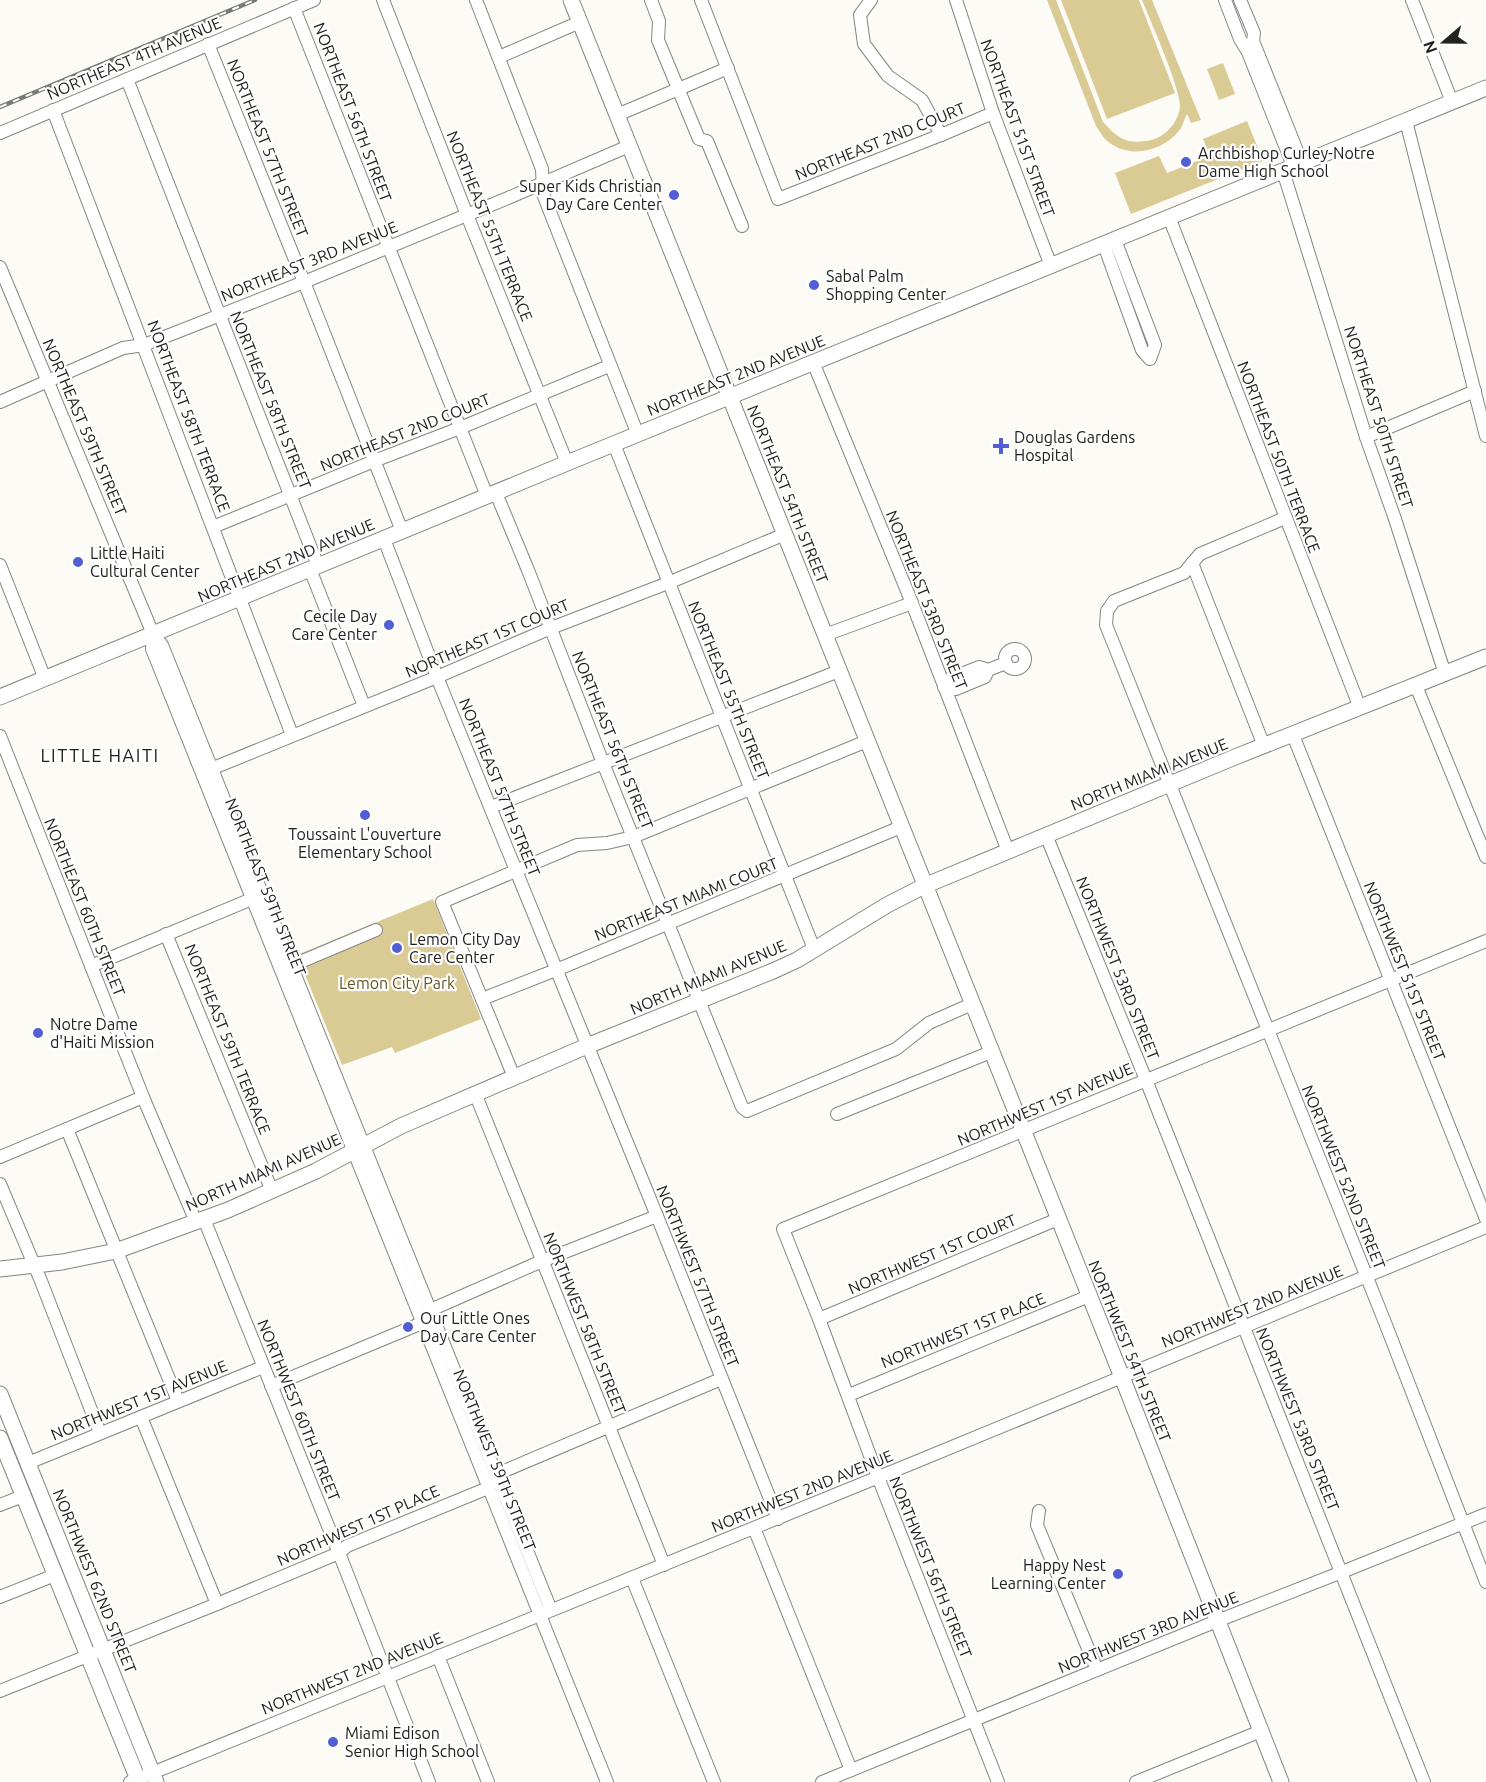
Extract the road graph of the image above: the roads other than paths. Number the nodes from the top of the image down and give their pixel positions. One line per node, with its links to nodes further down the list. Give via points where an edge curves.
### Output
1 (314, 0): 12 (street, NORTHEAST 4TH AVENUE)
2 (383, 0): 30 (street, NORTHEAST 55TH TERRACE)
3 (476, 0): 15 (street)
4 (572, 0): 13 (main road, NORTHEAST 54TH STREET)
5 (651, 0): 19 (street, via 659,21 658,40)
6 (701, 0): 16 (street)
7 (871, 0): 26 (street, via 860,15 864,44 888,76 922,100)
8 (956, 0): 22 (street, NORTHEAST 51ST STREET)
9 (1225, 0): 28 (street, NORTHEAST 50TH STREET)
10 (1240, 0): 28 (street, NORTHEAST 50TH STREET, via 1254,33 1253,41)
11 (1412, 0): 20 (street)
12 (294, 8): 14 (street, NORTHEAST 4TH AVENUE); 34 (street, NORTHEAST 56TH STREET)
13 (580, 22): 15 (street); 23 (main road, NORTHEAST 54TH STREET)
14 (208, 44): 17 (street, NORTHEAST 4TH AVENUE); 37 (street, NORTHEAST 57TH STREET)
15 (499, 57): 29 (street)
16 (728, 68): 19 (street); 26 (street, NORTHEAST 2ND COURT, via 778,199)
17 (127, 79): 21 (street, NORTHEAST 4TH AVENUE); 38 (street, NORTHEAST 58TH STREET)
18 (1486, 88): 20 (main road, NORTHEAST 2ND AVENUE)
19 (680, 90): 23 (street); 32 (street, via 699,139 707,141)
20 (1452, 102): 24 (main road, NORTHEAST 2ND AVENUE)
21 (53, 110): 25 (street, NORTHEAST 4TH AVENUE); 41 (street, NORTHEAST 58TH TERRACE)
22 (993, 112): 26 (street, NORTHEAST 2ND COURT); 35 (street, NORTHEAST 51ST STREET)
23 (617, 115): 27 (main road, NORTHEAST 54TH STREET)
24 (1406, 121): 28 (main road, NORTHEAST 2ND AVENUE); 45 (street)
25 (0, 133)
26 (941, 135)
27 (629, 146): 29 (street, NORTHEAST 3RD AVENUE); 47 (main road, NORTHEAST 54TH STREET)
28 (1293, 167): 31 (main road, NORTHEAST 2ND AVENUE); 52 (street, NORTHEAST 50TH STREET)
29 (544, 182): 30 (street, NORTHEAST 3RD AVENUE); 43 (street, via 543,194)
30 (466, 215): 34 (street, NORTHEAST 3RD AVENUE); 46 (street, NORTHEAST 55TH TERRACE)
31 (1169, 217): 33 (main road, NORTHEAST 2ND AVENUE); 58 (street, NORTHEAST 50TH TERRACE)
32 (742, 226)
33 (1109, 242): 35 (main road, NORTHEAST 2ND AVENUE); 39 (street); 40 (street)
34 (388, 247): 37 (street, NORTHEAST 3RD AVENUE); 49 (street, NORTHEAST 56TH STREET)
35 (1052, 266): 42 (main road, NORTHEAST 2ND AVENUE)
36 (0, 267): 44 (street, NORTHEAST 59TH STREET)
37 (304, 282): 38 (street, NORTHEAST 3RD AVENUE); 54 (street, NORTHEAST 57TH STREET)
38 (220, 315): 41 (street, NORTHEAST 3RD AVENUE); 57 (street, NORTHEAST 58TH STREET)
39 (1148, 327): 40 (street); 40 (street, via 1155,345 1150,359 1142,350)
40 (1136, 331)
41 (144, 345): 44 (street, NORTHEAST 3RD AVENUE, via 123,348); 59 (street, NORTHEAST 58TH TERRACE)
42 (813, 362): 47 (main road, NORTHEAST 2ND AVENUE); 68 (street, NORTHEAST 53RD STREET)
43 (609, 366): 46 (street, NORTHEAST 2ND COURT); 50 (street)
44 (48, 382): 48 (street, NORTHEAST 3RD AVENUE); 70 (street, NORTHEAST 59TH STREET)
45 (1474, 391): 51 (street); 52 (street)
46 (540, 394): 49 (street, NORTHEAST 2ND COURT); 55 (street, NORTHEAST 55TH TERRACE)
47 (730, 397): 50 (main road, NORTHEAST 2ND AVENUE); 61 (main road, NORTHEAST 54TH STREET)
48 (0, 402)
49 (460, 428): 54 (street, NORTHEAST 2ND COURT); 56 (street, NORTHEAST 56TH STREET)
50 (638, 435): 53 (main road, NORTHEAST 2ND AVENUE)
51 (1486, 436)
52 (1366, 437): 75 (street, NORTHEAST 50TH STREET)
53 (614, 444): 55 (main road, NORTHEAST 2ND AVENUE); 66 (street, NORTHEAST 55TH STREET)
54 (374, 461): 57 (street, NORTHEAST 2ND COURT); 60 (street, NORTHEAST 57TH STREET)
55 (567, 463): 56 (main road, NORTHEAST 2ND AVENUE)
56 (491, 495): 60 (main road, NORTHEAST 2ND AVENUE); 69 (street, NORTHEAST 56TH STREET)
57 (291, 496): 59 (street, NORTHEAST 2ND COURT); 65 (street, NORTHEAST 58TH STREET)
58 (1285, 518): 63 (street, via 1200,554); 82 (street, NORTHEAST 50TH TERRACE)
59 (213, 527): 67 (street, NORTHEAST 58TH TERRACE)
60 (402, 531): 62 (main road, NORTHEAST 2ND AVENUE)
61 (785, 534): 66 (street, NORTHEAST 1ST COURT); 71 (main road, NORTHEAST 54TH STREET)
62 (384, 539): 65 (main road, NORTHEAST 2ND AVENUE); 76 (street, NORTHEAST 57TH STREET)
63 (1192, 563): 88 (street); 91 (street, NORTHWEST 52ND STREET, via 1184,573 1114,602 1107,612 1106,626)
64 (0, 565): 77 (street)
65 (314, 568): 67 (main road, NORTHEAST 2ND AVENUE); 81 (street, NORTHEAST 58TH STREET)
66 (668, 583): 69 (street, NORTHEAST 1ST COURT); 83 (street, NORTHEAST 55TH STREET)
67 (239, 599): 70 (main road, NORTHEAST 2ND AVENUE); 84 (street, NORTHEAST 58TH TERRACE)
68 (912, 603): 71 (street); 79 (street, NORTHEAST 53RD STREET)
69 (551, 628): 76 (street, NORTHEAST 1ST COURT); 89 (street, NORTHEAST 56TH STREET)
70 (153, 634): 77 (main road, NORTHEAST 2ND AVENUE); 90 (street, NORTHEAST 59TH STREET, via 162,645)
71 (825, 635): 74 (main road, NORTHEAST 54TH STREET)
72 (1486, 657): 75 (main road, NORTH MIAMI AVENUE)
73 (1006, 663): 79 (street, via 988,670 985,677 956,688)
74 (839, 670): 83 (street); 87 (main road, NORTHEAST 54TH STREET)
75 (1445, 674): 78 (main road, NORTH MIAMI AVENUE)
76 (437, 677): 81 (street, NORTHEAST 1ST COURT); 93 (street, NORTHEAST 57TH STREET)
77 (45, 679): 80 (main road, NORTHEAST 2ND AVENUE)
78 (1416, 686): 82 (main road, NORTH MIAMI AVENUE); 98 (street)
79 (944, 687): 97 (street, NORTHEAST 53RD STREET)
80 (0, 698)
81 (364, 706): 84 (street, NORTHEAST 1ST COURT)
82 (1360, 708): 85 (main road, NORTH MIAMI AVENUE)
83 (721, 716): 89 (street); 92 (street, NORTHEAST 55TH STREET)
84 (292, 735): 90 (street, NORTHEAST 1ST COURT)
85 (1293, 735): 88 (main road, NORTH MIAMI AVENUE); 112 (street, NORTHWEST 51ST STREET)
86 (0, 736): 109 (street, NORTHEAST 60TH STREET)
87 (867, 741): 92 (street); 94 (main road, NORTHEAST 54TH STREET)
88 (1264, 746): 91 (main road, NORTH MIAMI AVENUE)
89 (603, 764): 93 (street); 96 (street, NORTHEAST 56TH STREET)
90 (207, 771): 102 (street, NORTHEAST 59TH STREET)
91 (1170, 786): 95 (main road, NORTH MIAMI AVENUE); 116 (street, NORTHWEST 52ND STREET)
92 (751, 790): 96 (street); 100 (street, NORTHEAST 55TH STREET)
93 (491, 807): 99 (street, NORTHEAST 57TH STREET)
94 (901, 826): 100 (street, NORTHEAST MIAMI COURT); 101 (main road, NORTHEAST 54TH STREET)
95 (1046, 835): 97 (main road, NORTH MIAMI AVENUE); 120 (street, NORTHWEST 53RD STREET)
96 (633, 837): 99 (street, via 577,845); 103 (street, NORTHEAST 56TH STREET)
97 (1008, 851): 101 (main road, NORTH MIAMI AVENUE)
98 (1486, 857)
99 (516, 871): 111 (street, NORTHEAST 57TH STREET); 113 (street, via 442,902)
100 (785, 875): 103 (street, NORTHEAST MIAMI COURT); 108 (street, NORTHEAST 55TH STREET)
101 (924, 886): 106 (main road, NORTHEAST 54TH STREET); 108 (main road, NORTH MIAMI AVENUE)
102 (257, 896): 105 (street); 110 (street, NORTHEAST 59TH STREET)
103 (668, 922): 111 (street, NORTHEAST MIAMI COURT); 114 (street, NORTHEAST 56TH STREET)
104 (376, 930): 110 (street)
105 (166, 933): 109 (street); 129 (street, NORTHEAST 59TH TERRACE)
106 (944, 934): 115 (main road, NORTHWEST 54TH STREET)
107 (1486, 941): 112 (street, NORTHWEST 1ST AVENUE)
108 (814, 949): 114 (main road, NORTH MIAMI AVENUE, via 773,971)
109 (91, 966): 122 (street, NORTHEAST 60TH STREET)
110 (286, 968): 126 (street, NORTHEAST 59TH STREET)
111 (556, 970): 113 (street, NORTHEAST MIAMI COURT); 117 (street, NORTHEAST 57TH STREET)
112 (1392, 980): 116 (street, NORTHWEST 1ST AVENUE); 132 (street, NORTHWEST 51ST STREET)
113 (482, 999): 119 (street)
114 (699, 1001): 115 (street, via 747,1111 896,1049 929,1023); 117 (main road, NORTH MIAMI AVENUE)
115 (972, 1004): 118 (main road, NORTHWEST 54TH STREET)
116 (1268, 1031): 120 (street, NORTHWEST 1ST AVENUE); 140 (street, NORTHWEST 52ND STREET)
117 (587, 1046): 119 (main road, NORTH MIAMI AVENUE); 130 (street, NORTHWEST 57TH STREET)
118 (991, 1052): 123 (street); 125 (main road, NORTHWEST 54TH STREET)
119 (514, 1077): 121 (main road, NORTH MIAMI AVENUE)
120 (1146, 1080): 125 (street, NORTHWEST 1ST AVENUE); 145 (street, NORTHWEST 53RD STREET)
121 (475, 1093): 126 (main road, NORTH MIAMI AVENUE); 137 (street, NORTHWEST 58TH STREET)
122 (143, 1096): 124 (street); 133 (street, NORTHEAST 60TH STREET)
123 (837, 1114)
124 (67, 1129): 127 (street); 136 (street)
125 (1023, 1132): 131 (main road, NORTHWEST 54TH STREET); 135 (street, NORTHWEST 1ST AVENUE)
126 (359, 1148): 129 (main road, NORTH MIAMI AVENUE); 142 (street, NORTHWEST 59TH STREET); 144 (street, NORTHWEST 59TH STREET)
127 (0, 1157)
128 (0, 1184): 138 (street)
129 (272, 1191): 133 (main road, NORTH MIAMI AVENUE)
130 (657, 1216): 137 (street); 148 (street, NORTHWEST 57TH STREET)
131 (1058, 1219): 141 (main road, NORTHWEST 54TH STREET); 143 (street, NORTHWEST 1ST COURT)
132 (1486, 1219)
133 (200, 1220): 136 (main road, NORTH MIAMI AVENUE); 146 (street, NORTHWEST 60TH STREET)
134 (1486, 1227): 140 (street, NORTHWEST 2ND AVENUE)
135 (783, 1229): 143 (street, NORTHWEST 56TH STREET)
136 (116, 1251): 138 (main road, NORTH MIAMI AVENUE); 152 (street)
137 (542, 1261): 142 (street); 154 (street, NORTHWEST 58TH STREET)
138 (34, 1265): 139 (main road, NORTH MIAMI AVENUE); 156 (street)
139 (0, 1269)
140 (1366, 1276): 145 (street, NORTHWEST 2ND AVENUE); 167 (street, NORTHWEST 52ND STREET)
141 (1089, 1296): 147 (main road, NORTHWEST 54TH STREET); 151 (street, NORTHWEST 1ST PLACE)
142 (430, 1310): 144 (street); 159 (street, NORTHWEST 59TH STREET)
143 (819, 1319): 151 (street, NORTHWEST 56TH STREET)
144 (422, 1323): 149 (street); 161 (street, NORTHWEST 59TH STREET)
145 (1243, 1327): 147 (street, NORTHWEST 2ND AVENUE); 171 (street, NORTHWEST 53RD STREET)
146 (263, 1367): 149 (street, NORTHWEST 60TH STREET); 152 (street, NORTHWEST 1ST AVENUE)
147 (1122, 1377): 160 (street, NORTHWEST 2ND AVENUE); 178 (main road, NORTHWEST 54TH STREET)
148 (722, 1379): 154 (street); 166 (street, NORTHWEST 57TH STREET)
149 (271, 1386): 169 (street, NORTHWEST 60TH STREET)
150 (0, 1394): 155 (main road, NORTHWEST 62ND STREET)
151 (849, 1395): 160 (street, NORTHWEST 56TH STREET)
152 (178, 1401): 153 (street, NORTHWEST 1ST AVENUE)
153 (141, 1417): 156 (street, NORTHWEST 1ST AVENUE); 176 (street)
154 (610, 1426): 159 (street); 170 (street, NORTHWEST 58TH STREET)
155 (15, 1431): 157 (street); 158 (main road, NORTHWEST 62ND STREET)
156 (100, 1433): 158 (street, NORTHWEST 1ST AVENUE)
157 (0, 1437): 162 (main road)
158 (28, 1463): 179 (main road, NORTHWEST 62ND STREET)
159 (497, 1474): 161 (street); 177 (street, NORTHWEST 59TH STREET)
160 (878, 1478): 166 (street, NORTHWEST 2ND AVENUE); 185 (street, NORTHWEST 56TH STREET)
161 (488, 1488): 169 (street, NORTHWEST 1ST PLACE, via 347,1546); 177 (street, NORTHWEST 59TH STREET)
162 (23, 1496): 163 (street); 172 (main road)
163 (0, 1505)
164 (1039, 1510): 182 (street, via 1037,1525)
165 (1486, 1514): 167 (street, NORTHWEST 3RD AVENUE)
166 (778, 1519): 168 (street, NORTHWEST 2ND AVENUE)
167 (1462, 1524): 171 (street, NORTHWEST 3RD AVENUE); 174 (street, NORTHWEST 52ND STREET)
168 (754, 1528): 170 (street, NORTHWEST 2ND AVENUE); 187 (street)
169 (339, 1553): 176 (street, NORTHWEST 1ST PLACE); 183 (street, NORTHWEST 60TH STREET)
170 (664, 1565): 173 (street, NORTHWEST 2ND AVENUE)
171 (1342, 1572): 178 (street, NORTHWEST 3RD AVENUE); 198 (street, NORTHWEST 53RD STREET)
172 (55, 1575): 175 (street); 180 (main road)
173 (632, 1578): 177 (street, NORTHWEST 2ND AVENUE); 193 (street)
174 (1486, 1582)
175 (0, 1597)
176 (217, 1604): 179 (street, NORTHWEST 1ST PLACE)
177 (545, 1613): 181 (street, NORTHWEST 2ND AVENUE); 192 (street, NORTHWEST 59TH STREET)
178 (1217, 1621): 182 (street, NORTHWEST 3RD AVENUE); 186 (main road, NORTHWEST 54TH STREET)
179 (103, 1650): 180 (street, NORTHWEST 1ST PLACE); 188 (main road, NORTHWEST 62ND STREET)
180 (88, 1655): 184 (street, NORTHWEST 1ST PLACE); 189 (main road)
181 (438, 1656): 183 (street, NORTHWEST 2ND AVENUE); 191 (street)
182 (1097, 1670): 185 (street, NORTHWEST 3RD AVENUE)
183 (387, 1677): 188 (street, NORTHWEST 2ND AVENUE); 190 (street, NORTHWEST 60TH STREET)
184 (0, 1691)
185 (974, 1720): 187 (street, NORTHWEST 3RD AVENUE); 195 (street, NORTHWEST 56TH STREET)
186 (1261, 1731): 196 (street); 197 (main road, NORTHWEST 54TH STREET)
187 (851, 1770): 194 (street, NORTHWEST 3RD AVENUE)
188 (154, 1777): 189 (street, NORTHWEST 2ND AVENUE)
189 (135, 1781)
190 (429, 1782)
191 (488, 1782)
192 (607, 1782)
193 (714, 1782)
194 (822, 1782)
195 (998, 1782)
196 (1136, 1782)
197 (1281, 1782)
198 (1424, 1782)

